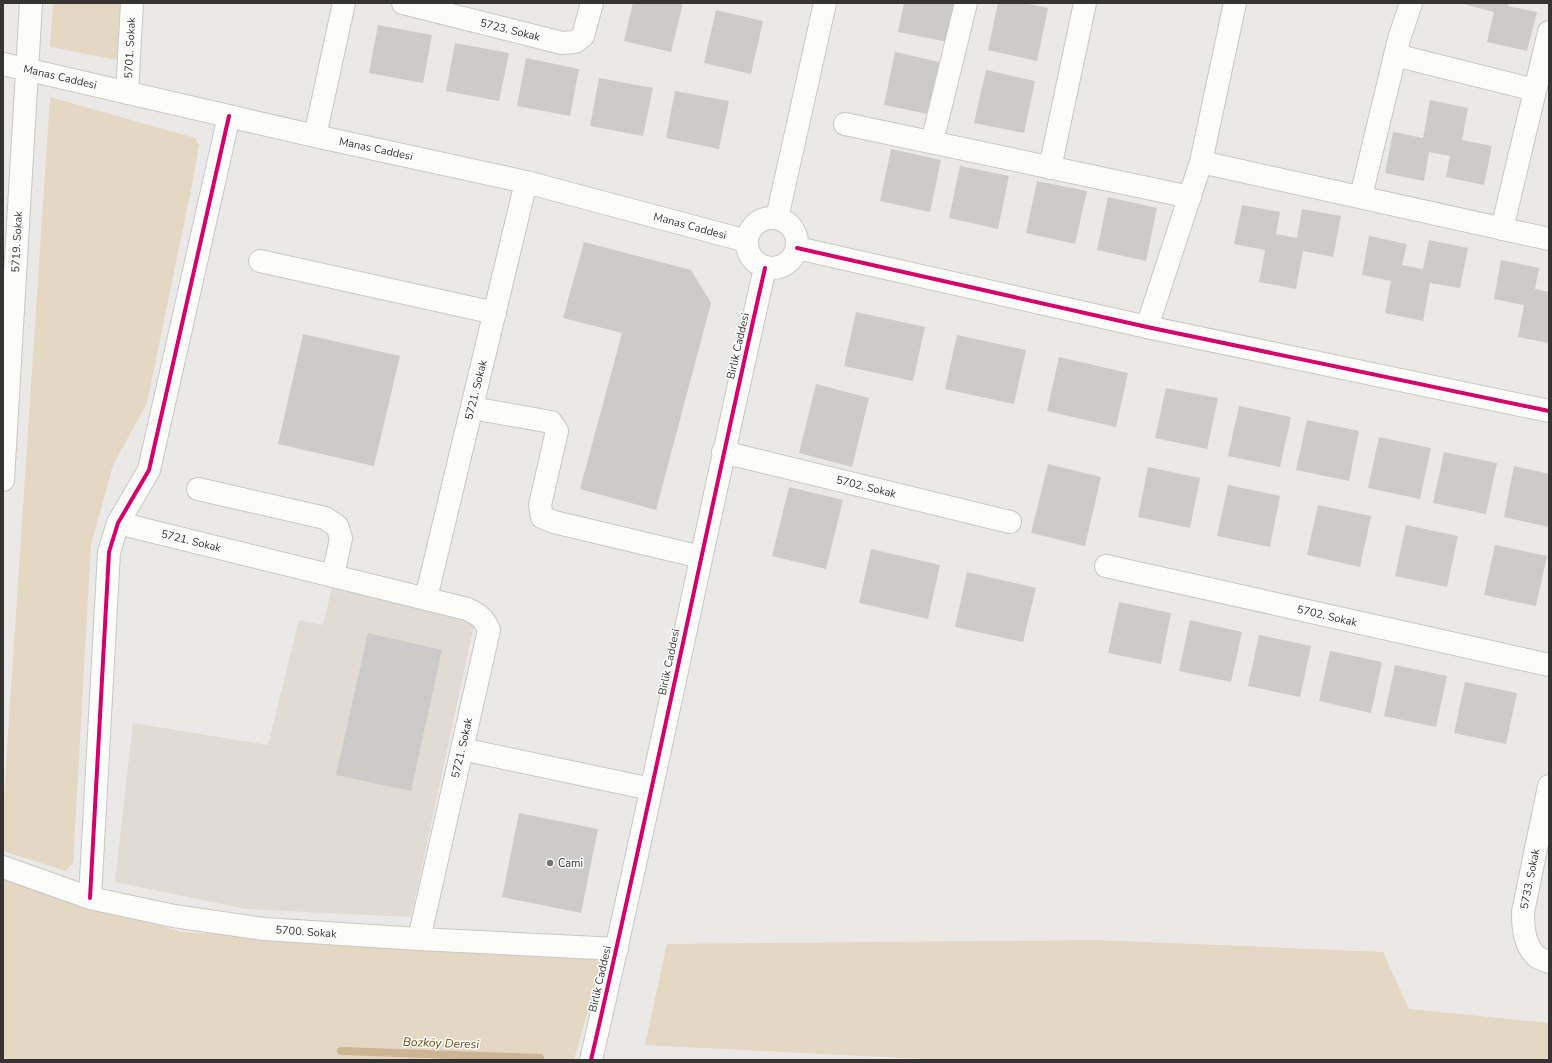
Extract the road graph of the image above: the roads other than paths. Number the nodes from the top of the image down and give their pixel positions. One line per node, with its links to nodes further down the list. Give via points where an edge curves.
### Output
1 (31, 3): 14 (street, 5719. Sokak)
2 (132, 3): 16 (street, 5701. Sokak)
3 (344, 3): 19 (street)
4 (403, 3): 5 (street, 5723. Sokak, via 562,43 575,42 583,36)
5 (592, 3)
6 (825, 3): 26 (street)
7 (966, 3): 20 (street)
8 (1085, 3): 22 (street)
9 (1235, 3): 21 (street)
10 (1411, 3): 12 (street)
11 (1549, 32): 15 (street)
12 (1395, 55): 15 (street); 24 (street)
13 (3, 64): 14 (street, Manas Caddesi)
14 (26, 69): 16 (street, Manas Caddesi); 38 (street, 5719. Sokak)
15 (1535, 90): 27 (street)
16 (127, 93): 17 (street, Manas Caddesi)
17 (229, 116): 19 (street, Manas Caddesi); 41 (street, via 149,470)
18 (845, 124): 20 (street)
19 (315, 136): 23 (street, Manas Caddesi)
20 (932, 142): 22 (street)
21 (1201, 162): 24 (street); 25 (street)
22 (1050, 168): 25 (street)
23 (526, 182): 29 (street, Manas Caddesi); 33 (street, 5721. Sokak)
24 (1361, 196): 27 (street)
25 (1190, 197): 34 (street)
26 (777, 218): 29 (street, via 760,220 749,233); 30 (street, via 793,229)
27 (1502, 229): 28 (street)
28 (1549, 239)
29 (747, 241): 32 (street, via 751,258)
30 (798, 248): 32 (street, via 783,267); 34 (street)
31 (260, 261): 33 (street)
32 (765, 268): 37 (street, Birlik Caddesi)
33 (494, 314): 35 (street, 5721. Sokak)
34 (1147, 328): 36 (street)
35 (472, 408): 42 (street, via 551,422 554,426 557,431 540,505 542,517); 45 (street, 5721. Sokak)
36 (1549, 411)
37 (723, 452): 40 (street, 5702. Sokak); 42 (street, Birlik Caddesi)
38 (3, 480)
39 (198, 489): 44 (street, via 325,518 338,526 341,538)
40 (1010, 522)
41 (118, 523): 44 (street, 5721. Sokak); 51 (street, via 109,552)
42 (701, 557): 49 (street, Birlik Caddesi)
43 (1106, 566): 46 (street, 5702. Sokak)
44 (333, 576): 45 (street, 5721. Sokak)
45 (426, 598): 47 (street, 5721. Sokak, via 478,614 486,622 489,630)
46 (1549, 666)
47 (462, 749): 49 (street); 52 (street, 5721. Sokak)
48 (1549, 786): 54 (street, 5733. Sokak, via 1523,912 1523,932 1529,945 1538,957)
49 (651, 789): 53 (street, Birlik Caddesi)
50 (3, 867): 51 (street, 5700. Sokak)
51 (90, 898): 52 (street, 5700. Sokak, via 174,916 264,929)
52 (419, 939): 53 (street, 5700. Sokak)
53 (617, 949): 55 (street, Birlik Caddesi)
54 (1549, 962)
55 (591, 1060)

